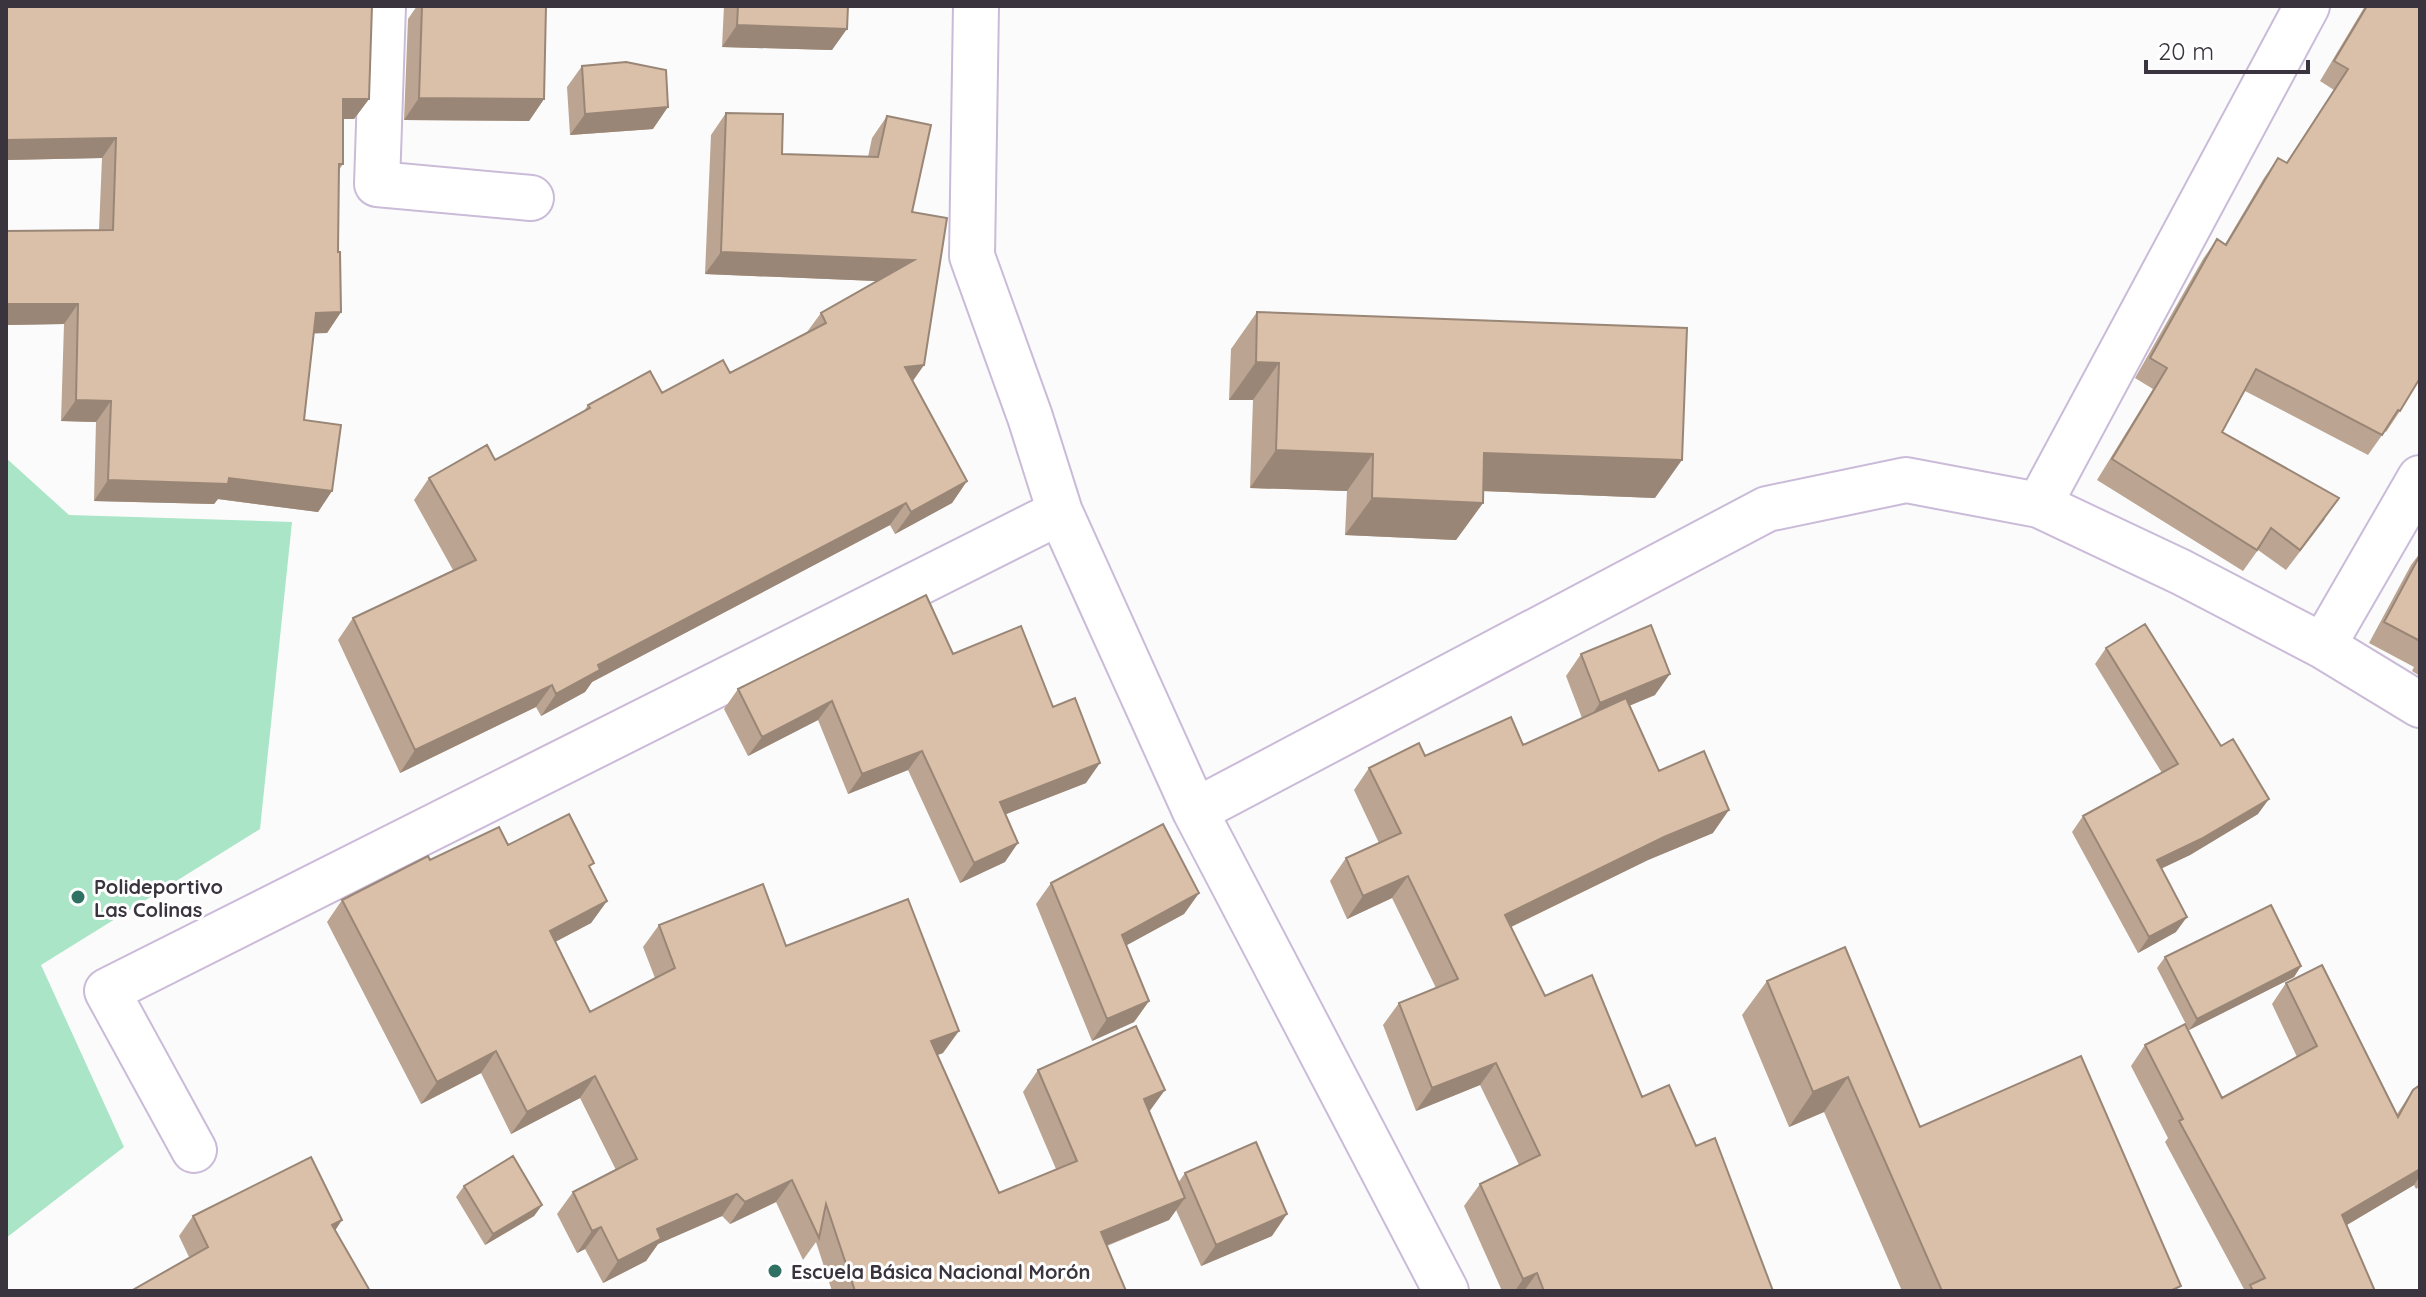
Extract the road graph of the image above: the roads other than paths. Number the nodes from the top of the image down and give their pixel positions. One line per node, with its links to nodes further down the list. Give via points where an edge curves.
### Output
1 (383, 6): 4 (street, via 377,184)
2 (976, 6): 7 (street, via 972,256)
3 (2307, 6): 6 (street)
4 (531, 198)
5 (2420, 478): 8 (street)
6 (2039, 505): 8 (street); 10 (street, via 1906,480 1767,509)
7 (1060, 512): 10 (street); 11 (street, via 107,991)
8 (2323, 646): 9 (street)
9 (2420, 705)
10 (1195, 811): 12 (street)
11 (194, 1150)
12 (1446, 1291)

